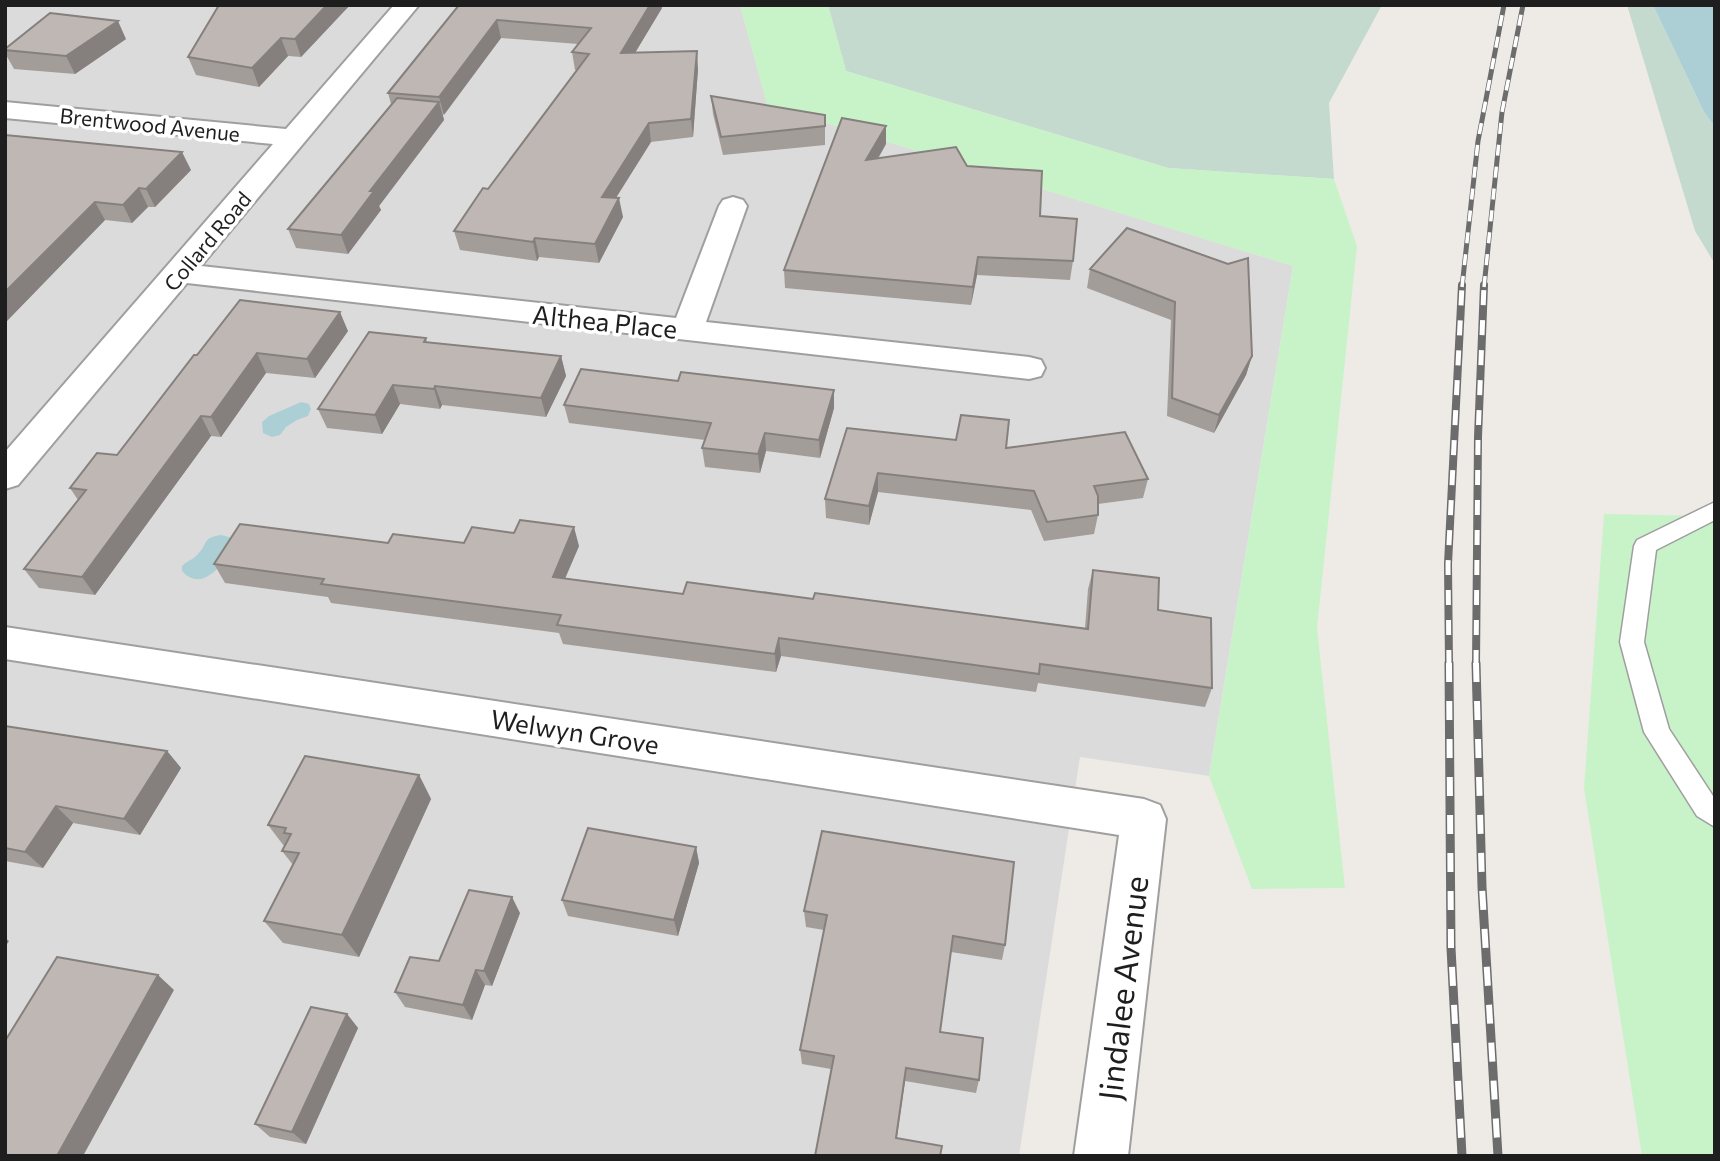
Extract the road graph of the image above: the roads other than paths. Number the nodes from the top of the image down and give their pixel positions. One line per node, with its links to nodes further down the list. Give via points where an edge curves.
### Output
1 (407, 5): 3 (street, Collard Road)
2 (5, 110): 3 (street, Brentwood Avenue)
3 (294, 138): 5 (street, Collard Road)
4 (733, 206): 6 (street)
5 (181, 273): 6 (street, Althea Place); 8 (street, Collard Road)
6 (687, 330): 7 (street, Althea Place)
7 (1029, 368)
8 (5, 476)
9 (1715, 510): 11 (lane, via 1645,546 1632,642 1657,732)
10 (5, 643): 12 (street, Welwyn Grove)
11 (1715, 815)
12 (1144, 820): 13 (street, Jindalee Avenue)
13 (1101, 1156)

